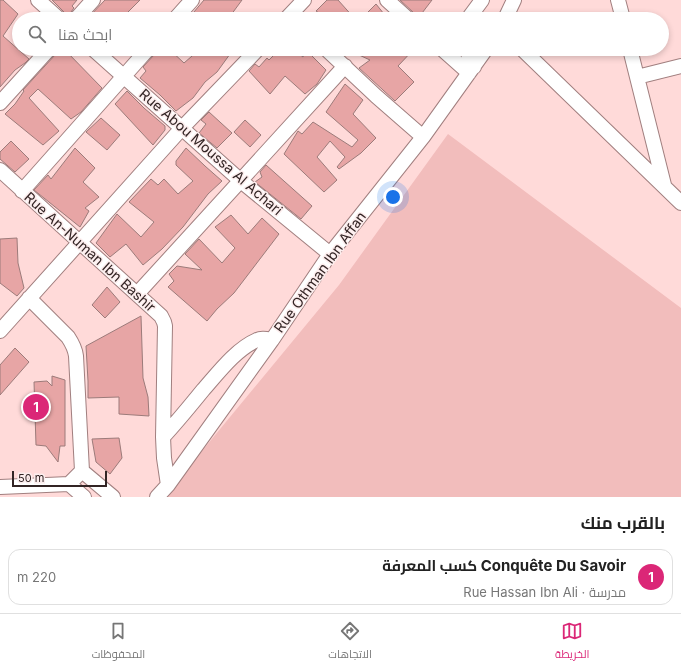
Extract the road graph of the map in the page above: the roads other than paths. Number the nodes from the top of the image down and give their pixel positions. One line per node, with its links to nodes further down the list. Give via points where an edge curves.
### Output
1 (38, 0): 9 (street)
2 (93, 0): 10 (street)
3 (192, 0): 11 (street)
4 (304, 0): 12 (street)
5 (387, 0): 13 (street)
6 (482, 0): 14 (street)
7 (514, 0): 15 (street)
8 (618, 0): 16 (street)
9 (51, 12)
10 (82, 12)
11 (181, 12)
12 (294, 12)
13 (400, 12)
14 (473, 12)
15 (508, 12)
16 (621, 12)
17 (43, 56): 32 (street)
18 (101, 56): 30 (street, Rue Abou Moussa Al Achari)
19 (142, 56): 30 (street)
20 (251, 56): 33 (street)
21 (334, 56): 27 (street)
22 (452, 56): 29 (street)
23 (468, 56): 29 (street)
24 (481, 56): 29 (street, Rue Othman Ibn Affan)
25 (529, 56): 37 (street)
26 (632, 56): 31 (street)
27 (345, 66): 34 (street); 36 (street)
28 (681, 66): 31 (street)
29 (471, 70): 34 (street, Rue Othman Ibn Affan)
30 (124, 76): 33 (street, Rue Abou Moussa Al Achari); 38 (street)
31 (637, 77): 37 (street)
32 (0, 103)
33 (182, 128): 36 (street, Rue Abou Moussa Al Achari); 40 (street)
34 (423, 137): 41 (street, Rue Othman Ibn Affan)
35 (0, 170): 38 (street, Rue An-Numan Ibn Bashir)
36 (241, 181): 41 (street, Rue Abou Moussa Al Achari); 42 (street)
37 (664, 185): 39 (street)
38 (22, 190): 40 (street, Rue An-Numan Ibn Bashir)
39 (681, 203)
40 (79, 242): 42 (street, Rue An-Numan Ibn Bashir); 43 (street)
41 (330, 254): 45 (street, Rue Othman Ibn Affan)
42 (137, 294): 46 (street, Rue An-Numan Ibn Bashir, via 161,316 164,322)
43 (30, 298): 44 (street); 47 (street, via 68,337 75,350)
44 (0, 331)
45 (272, 340): 46 (street, via 258,340 236,355); 49 (street, Rue Othman Ibn Affan)
46 (163, 437): 49 (street, Rue An-Numan Ibn Bashir)
47 (82, 471): 48 (street); 52 (street)
48 (69, 484): 50 (street); 51 (street)
49 (168, 485): 53 (street, Rue Othman Ibn Affan)
50 (0, 487)
51 (84, 497)
52 (113, 497)
53 (157, 497)

